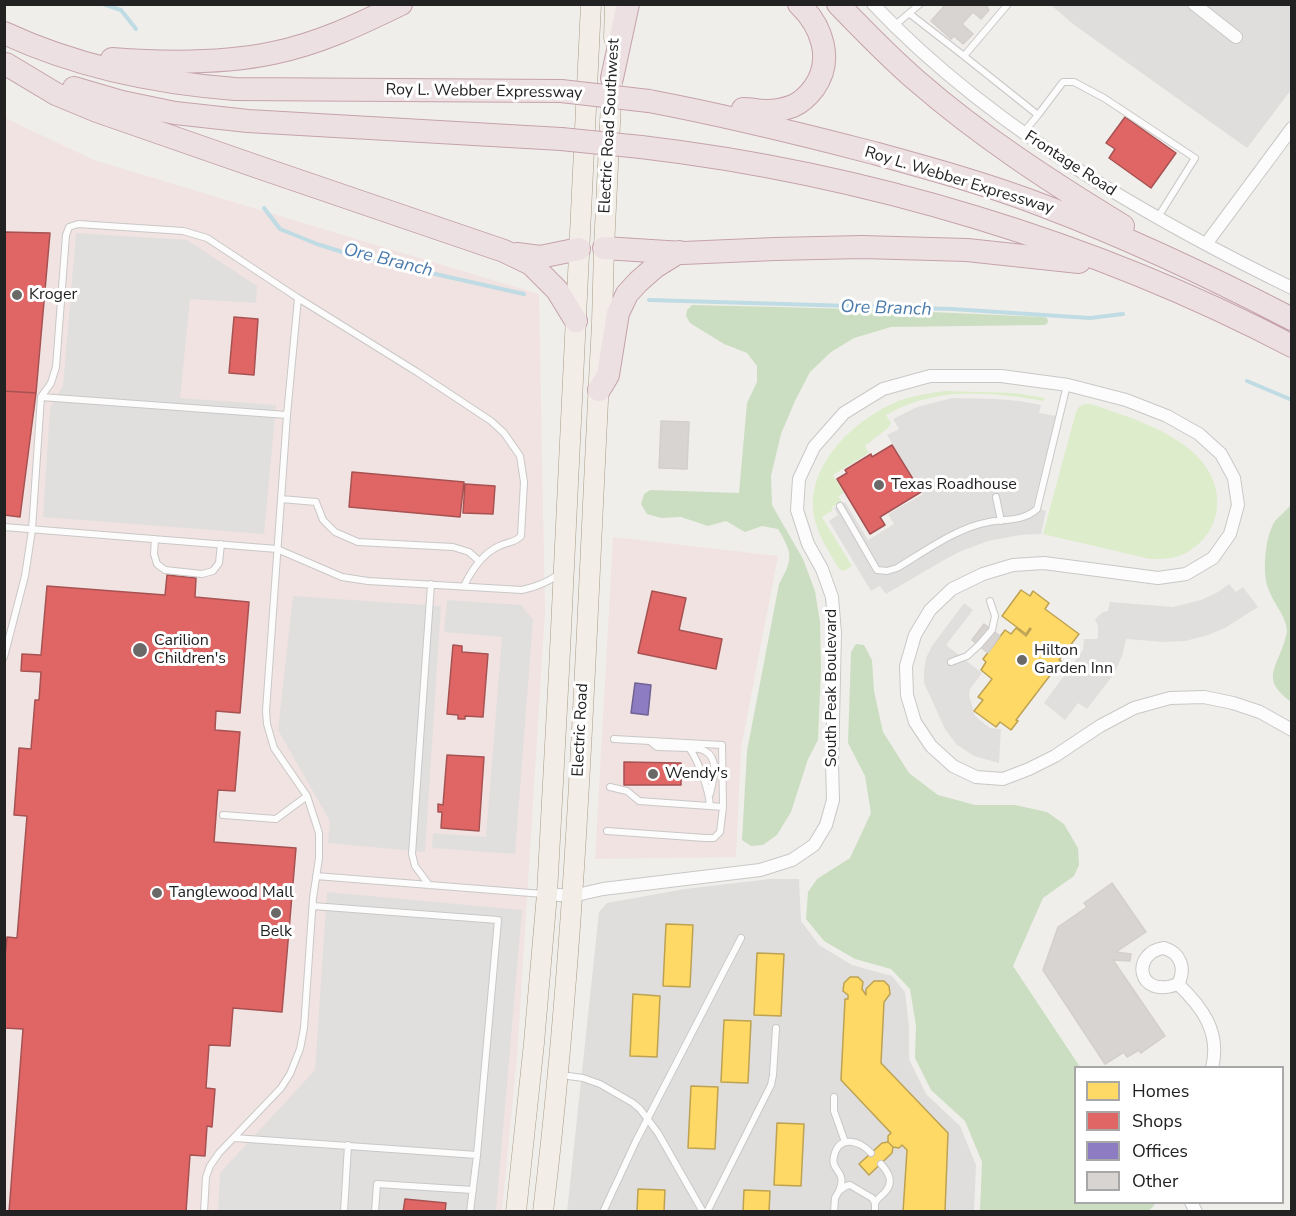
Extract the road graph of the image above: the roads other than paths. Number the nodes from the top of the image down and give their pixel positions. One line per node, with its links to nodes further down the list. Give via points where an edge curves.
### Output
1 (401, 4): 15 (highway, via 333,35 263,54 182,61)
2 (591, 4): 26 (main road)
3 (615, 4): 18 (main road, Electric Road Southwest)
4 (628, 4): 18 (highway)
5 (799, 4): 19 (highway, via 822,39 825,55 818,83 802,102 782,109)
6 (838, 4): 29 (highway, via 881,49 951,110 1102,213)
7 (873, 4): 12 (street, Frontage Road)
8 (1008, 4): 16 (lane)
9 (1194, 4): 14 (street)
10 (916, 6): 11 (lane)
11 (910, 14): 12 (lane); 16 (lane)
12 (894, 26): 22 (street, Frontage Road, via 922,54)
13 (4, 33): 15 (highway, Roy L. Webber Expressway)
14 (1236, 37)
15 (62, 56): 19 (highway, Roy L. Webber Expressway, bridge, via 191,86 561,91)
16 (964, 56): 20 (lane)
17 (5, 64): 27 (highway, via 56,94 97,111); 30 (highway, Roy L. Webber Expressway, bridge, via 69,87 175,113 248,121 561,139 692,153 760,165 888,192 965,214)
18 (612, 78): 25 (main road, Electric Road Southwest)
19 (711, 113): 29 (highway, Roy L. Webber Expressway, via 992,188)
20 (1038, 115): 22 (lane); 23 (lane, via 1063,82 1074,82 1195,158)
21 (1292, 128): 24 (street)
22 (1022, 133): 23 (street, Frontage Road)
23 (1157, 217): 24 (street, Frontage Road)
24 (1206, 244): 31 (street, Frontage Road)
25 (604, 248): 26 (main road); 28 (highway); 37 (main road, Electric Road)
26 (579, 249): 27 (highway, via 540,257); 34 (main road)
27 (504, 251): 34 (highway, via 531,264 556,290)
28 (679, 252): 30 (highway, via 862,247 967,250 1073,261); 37 (highway, via 655,267 627,294 618,313 608,375)
29 (1196, 270): 33 (highway)
30 (1162, 285): 35 (highway)
31 (1292, 288)
32 (298, 298): 38 (lane, via 207,238 183,231 78,224 69,227 56,367 51,383); 39 (lane); 49 (lane, via 491,421 515,447 524,482 521,536 501,544)
33 (1292, 319)
34 (576, 321): 50 (main road, Electric Road)
35 (1292, 346)
36 (1068, 385): 43 (lane, via 1037,509 1023,518); 56 (street, South Peak Boulevard, via 1126,400 1167,416 1199,434 1221,454 1234,478 1238,505 1230,534 1213,558 1186,574 1158,578 1044,563 1013,565 952,589 930,610 915,635 906,666 907,695 915,722 953,766 976,777 1003,778 1029,770 1134,708 1170,698 1233,703 1260,712); 70 (street, South Peak Boulevard, via 1000,376 930,376 883,389 844,413 814,447 799,479 797,510 832,597 833,800 826,825 814,845 800,855 760,870)
37 (599, 390): 70 (main road, Electric Road)
38 (40, 397): 39 (lane); 45 (lane)
39 (287, 415): 41 (lane)
40 (996, 497): 43 (lane)
41 (281, 499): 48 (lane); 49 (lane, via 316,502 323,520 335,532 358,542 453,547 469,552)
42 (840, 506): 43 (lane, via 877,570 887,571 961,530)
43 (1000, 521)
44 (4, 527): 45 (lane)
45 (32, 530): 46 (lane); 54 (lane, via 25,576)
46 (155, 539): 47 (lane); 47 (lane, via 154,554 165,570 202,574 213,571 219,562)
47 (221, 544): 48 (lane)
48 (277, 549): 51 (lane, via 342,577); 62 (lane, via 267,724 274,748)
49 (479, 561): 52 (lane)
50 (564, 570): 52 (lane, via 536,588); 69 (main road, Electric Road)
51 (431, 584): 52 (lane); 68 (lane, via 412,854 415,866)
52 (464, 586)
53 (990, 601): 55 (lane, via 992,630 967,656)
54 (4, 657)
55 (951, 662)
56 (1292, 730)
57 (614, 739): 58 (lane)
58 (651, 741): 59 (lane, via 657,747); 64 (lane, via 722,745)
59 (689, 748): 61 (lane); 61 (lane, via 703,749 710,755 714,779)
60 (610, 787): 63 (lane, via 627,791 639,801)
61 (710, 794): 63 (lane)
62 (307, 796): 65 (lane, via 276,819); 67 (lane, via 319,833)
63 (710, 806): 64 (lane)
64 (723, 807): 66 (lane, via 720,832 714,838)
65 (223, 815)
66 (607, 831)
67 (316, 876): 68 (lane); 71 (lane)
68 (429, 885): 69 (lane)
69 (547, 894): 70 (street, South Peak Boulevard); 92 (main road, Electric Road)
70 (572, 896): 76 (main road, Electric Road)
71 (313, 906): 79 (lane, via 300,1049 281,1088); 83 (lane, via 498,920)
72 (741, 938): 78 (lane)
73 (1178, 984): 75 (street, via 1212,1030)
74 (776, 1028): 95 (lane, via 771,1085)
75 (1212, 1066)
76 (557, 1075): 78 (lane, via 604,1085); 93 (main road, Electric Road)
77 (834, 1097): 80 (lane)
78 (648, 1118): 94 (lane); 95 (lane)
79 (234, 1138): 81 (lane); 88 (lane, via 210,1166)
80 (844, 1143): 82 (lane, via 858,1143); 86 (lane, via 834,1152 833,1159 842,1176)
81 (348, 1145): 83 (lane); 89 (lane)
82 (871, 1153)
83 (477, 1155): 85 (lane)
84 (881, 1164): 87 (lane, via 890,1178 889,1185)
85 (472, 1190): 90 (lane, via 377,1184); 91 (lane)
86 (839, 1191): 87 (lane, via 850,1185); 96 (lane)
87 (875, 1203): 97 (lane)
88 (204, 1212)
89 (344, 1212)
90 (375, 1212)
91 (470, 1212)
92 (516, 1212)
93 (543, 1212)
94 (603, 1212)
95 (705, 1212)
96 (834, 1212)
97 (875, 1212)

